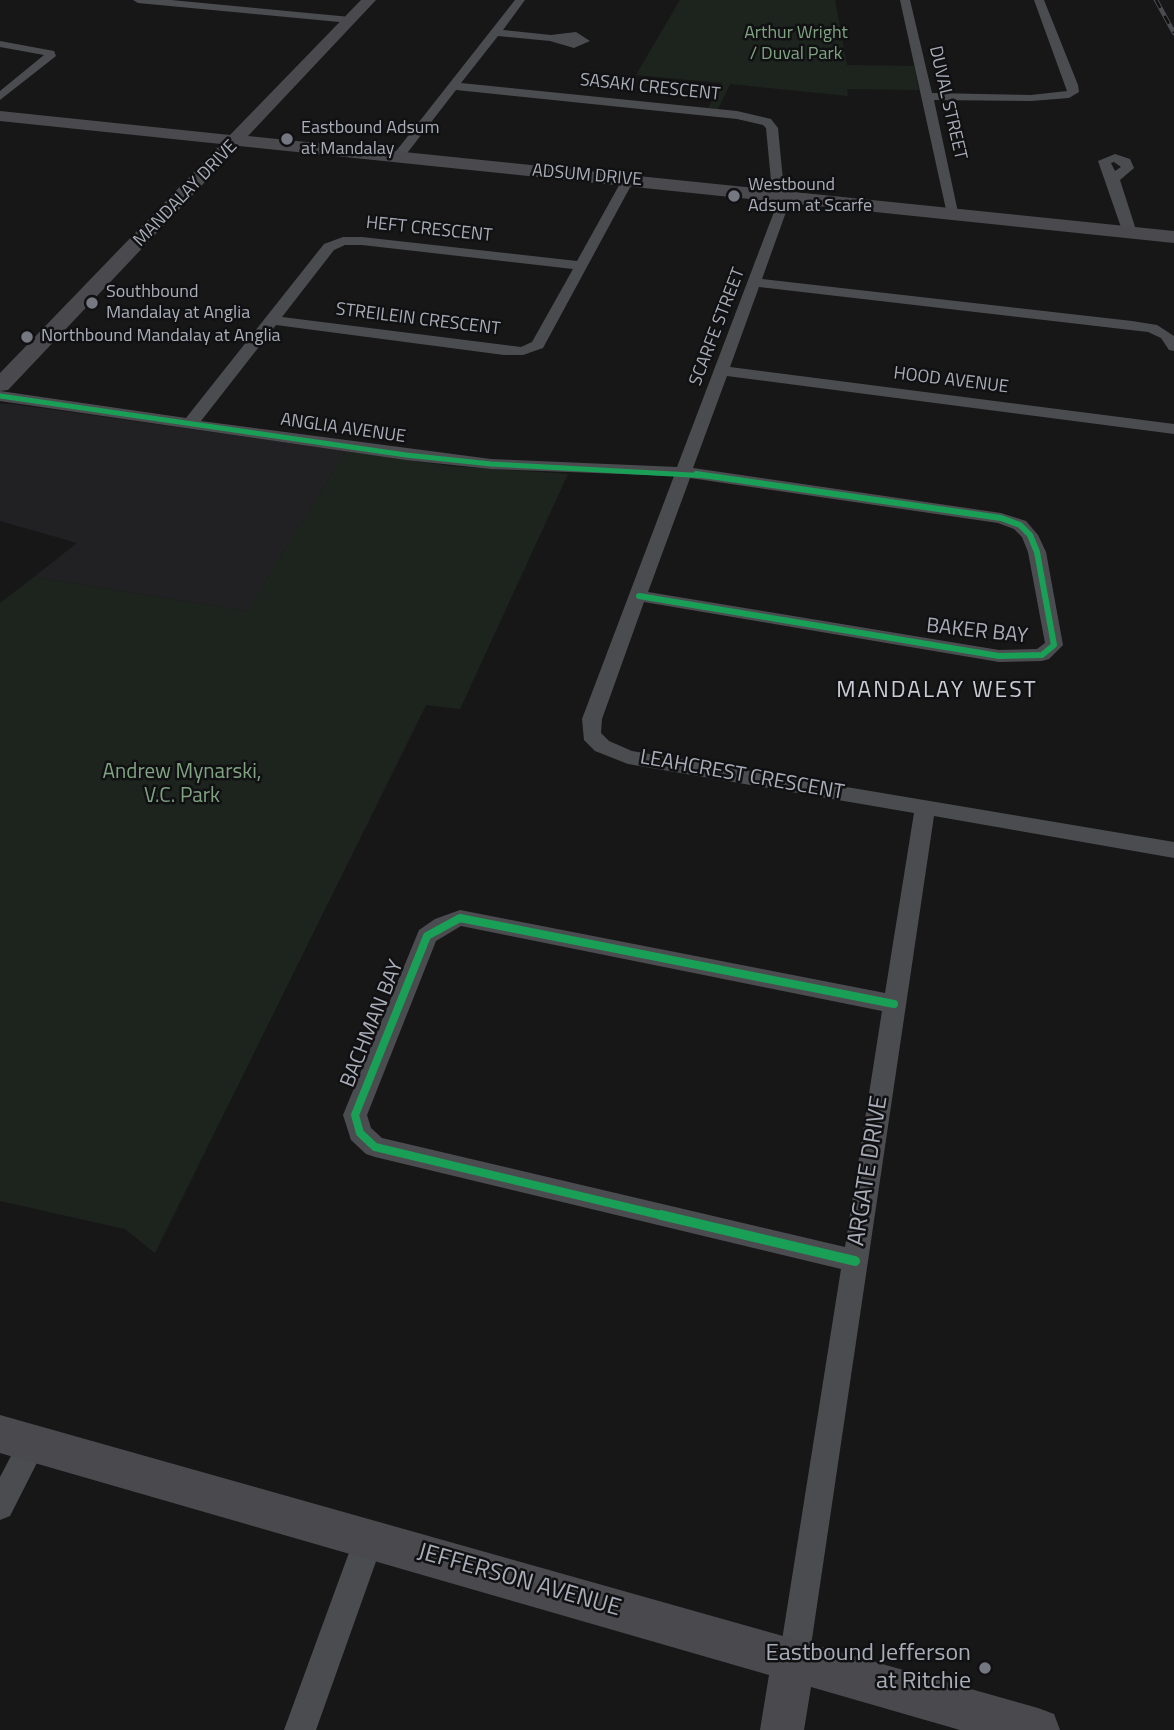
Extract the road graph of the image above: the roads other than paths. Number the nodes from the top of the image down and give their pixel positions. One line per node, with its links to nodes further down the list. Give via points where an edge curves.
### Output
1 (138, 0): 6 (street)
2 (369, 0): 6 (street, MANDALAY DRIVE)
3 (520, 0): 7 (street)
4 (905, 0): 11 (street, DUVAL STREET)
5 (1039, 0): 11 (street, via 1073,92 1031,99)
6 (350, 20): 14 (street, MANDALAY DRIVE)
7 (495, 32): 8 (street); 10 (street)
8 (551, 38)
9 (0, 44): 12 (street, via 46,50 50,56)
10 (454, 86): 15 (street); 18 (street, SASAKI CRESCENT, via 755,117 772,128)
11 (929, 96): 19 (street, DUVAL STREET)
12 (0, 97)
13 (0, 116): 14 (street, ADSUM DRIVE)
14 (235, 142): 15 (street, ADSUM DRIVE); 27 (street, MANDALAY DRIVE)
15 (397, 158): 17 (street, ADSUM DRIVE)
16 (1113, 179): 20 (street)
17 (628, 180): 18 (street, ADSUM DRIVE); 22 (street, STREILEIN CRESCENT)
18 (777, 195): 19 (street, ADSUM DRIVE); 23 (street, SCARFE STREET, via 780,212)
19 (954, 214): 20 (street, ADSUM DRIVE)
20 (1130, 233): 21 (street, ADSUM DRIVE)
21 (1174, 237)
22 (581, 266): 24 (street, HEFT CRESCENT, via 343,241 319,257); 24 (street, STREILEIN CRESCENT, via 545,336 523,351)
23 (756, 282): 25 (street, via 1152,328 1166,335); 26 (street, SCARFE STREET)
24 (273, 320): 29 (street, HEFT CRESCENT)
25 (1174, 347)
26 (723, 371): 30 (street, HOOD AVENUE); 31 (street, SCARFE STREET)
27 (0, 385)
28 (0, 396): 29 (street, ANGLIA AVENUE)
29 (191, 423): 31 (street, ANGLIA AVENUE, via 479,463)
30 (1174, 429)
31 (684, 472): 32 (street, LEAHCREST CRESCENT); 32 (street, BAKER BAY, via 1001,518 1020,525 1031,535 1037,552 1054,645 1042,655 999,656)
32 (639, 596): 33 (street, LEAHCREST CRESCENT, via 592,719 591,735 602,746 628,757)
33 (925, 807): 34 (street, LEAHCREST CRESCENT); 35 (street, ARGATE DRIVE)
34 (1174, 850)
35 (894, 1004): 36 (street, ARGATE DRIVE); 36 (street, BACHMAN BAY, via 460,918 427,936 355,1115 360,1133 375,1147)
36 (855, 1261): 40 (street, ARGATE DRIVE)
37 (16, 1438): 38 (street); 39 (street, JEFFERSON AVENUE)
38 (0, 1506)
39 (369, 1539): 40 (street, JEFFERSON AVENUE); 41 (street)
40 (794, 1659): 42 (street); 43 (street, JEFFERSON AVENUE)
41 (300, 1730)
42 (782, 1730)
43 (1038, 1730)

